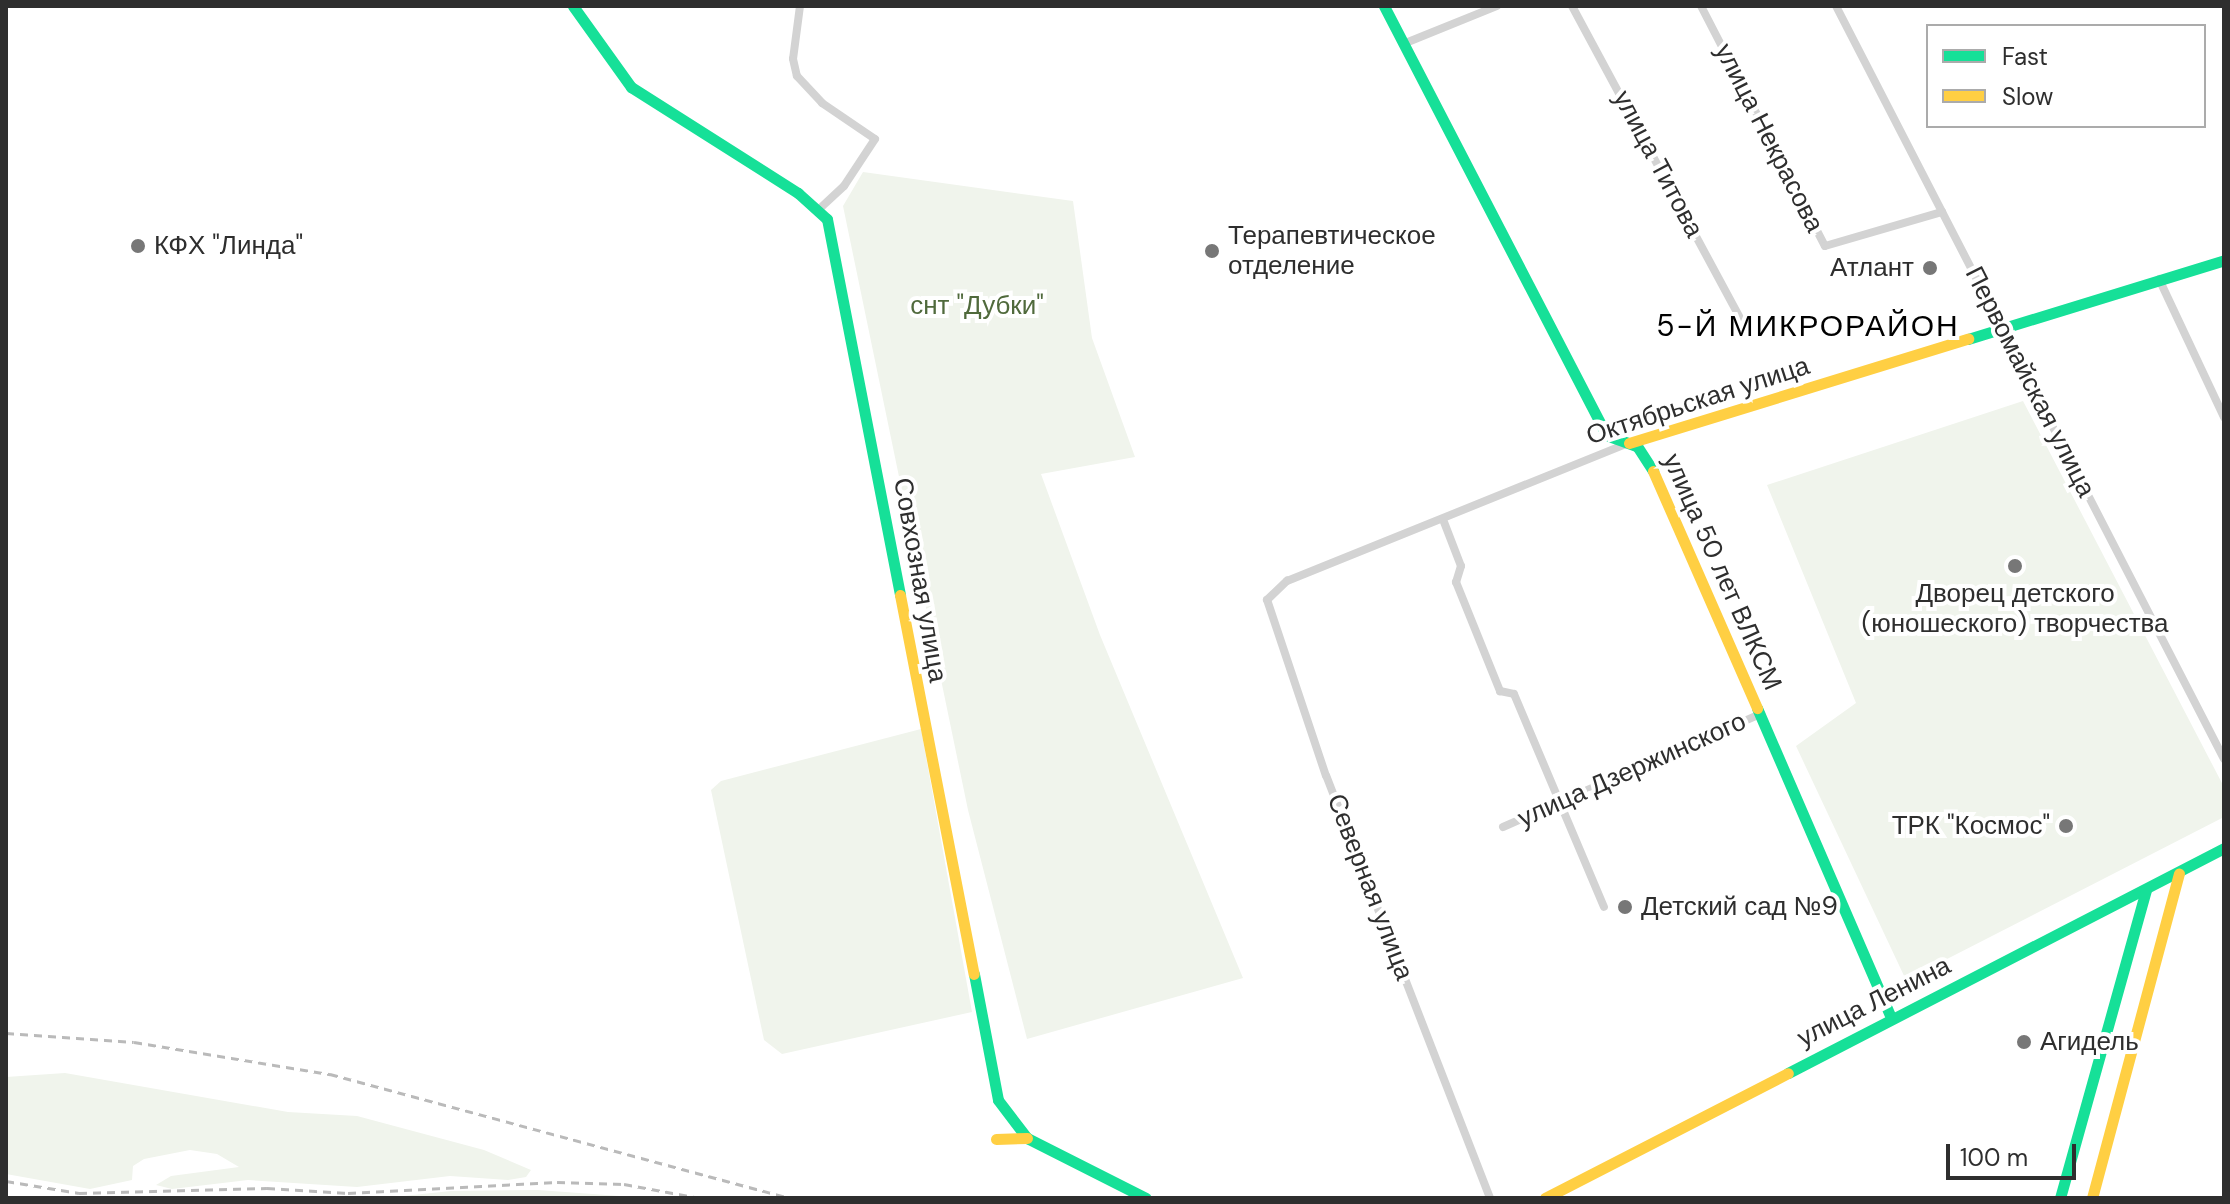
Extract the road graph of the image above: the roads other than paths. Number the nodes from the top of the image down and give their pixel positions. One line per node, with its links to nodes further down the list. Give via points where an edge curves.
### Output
1 (573, 6): 9 (street, via 631,87)
2 (800, 6): 9 (street, via 793,59 797,76 822,103 875,139 844,186)
3 (1384, 6): 8 (street, улица 50 лет ВЛКСМ)
4 (1497, 6): 8 (street)
5 (1572, 6): 13 (street, улица Титова)
6 (1701, 6): 10 (street, улица Некрасова, via 1825,246)
7 (1836, 6): 10 (street, Первомайская улица)
8 (1403, 44): 16 (street, улица 50 лет ВЛКСМ, via 1606,435)
9 (819, 209): 28 (street, Совхозная улица, via 832,233 989,1072 1004,1111)
10 (1942, 212): 14 (street, Первомайская улица)
11 (2224, 260): 12 (street, Октябрьская улица)
12 (2159, 279): 14 (street, Октябрьская улица); 15 (street)
13 (1743, 323)
14 (2004, 328): 16 (street, Октябрьская улица); 20 (street, Первомайская улица)
15 (2224, 417)
16 (1628, 443): 17 (street, Октябрьская улица); 19 (street, улица 50 лет ВЛКСМ, via 1637,446 1651,465)
17 (1444, 522): 18 (street, Октябрьская улица); 21 (street, via 1461,566 1456,582 1500,691 1514,694)
18 (1287, 581): 31 (street, Северная улица, via 1267,600 1273,625)
19 (1761, 714): 21 (street, улица Дзержинского); 27 (street, улица 50 лет ВЛКСМ)
20 (2224, 759)
21 (1559, 801): 22 (street, улица Дзержинского); 26 (street)
22 (1503, 827)
23 (2224, 848): 24 (street, улица Ленина)
24 (2179, 873): 25 (street, улица Ленина); 34 (street)
25 (2146, 890): 27 (street, улица Ленина); 33 (street)
26 (1604, 907)
27 (1891, 1017): 32 (street, улица Ленина)
28 (1027, 1138): 29 (street); 30 (street, Совхозная улица)
29 (996, 1139)
30 (1146, 1198)
31 (1490, 1198)
32 (1545, 1198)
33 (2060, 1198)
34 (2092, 1198)

